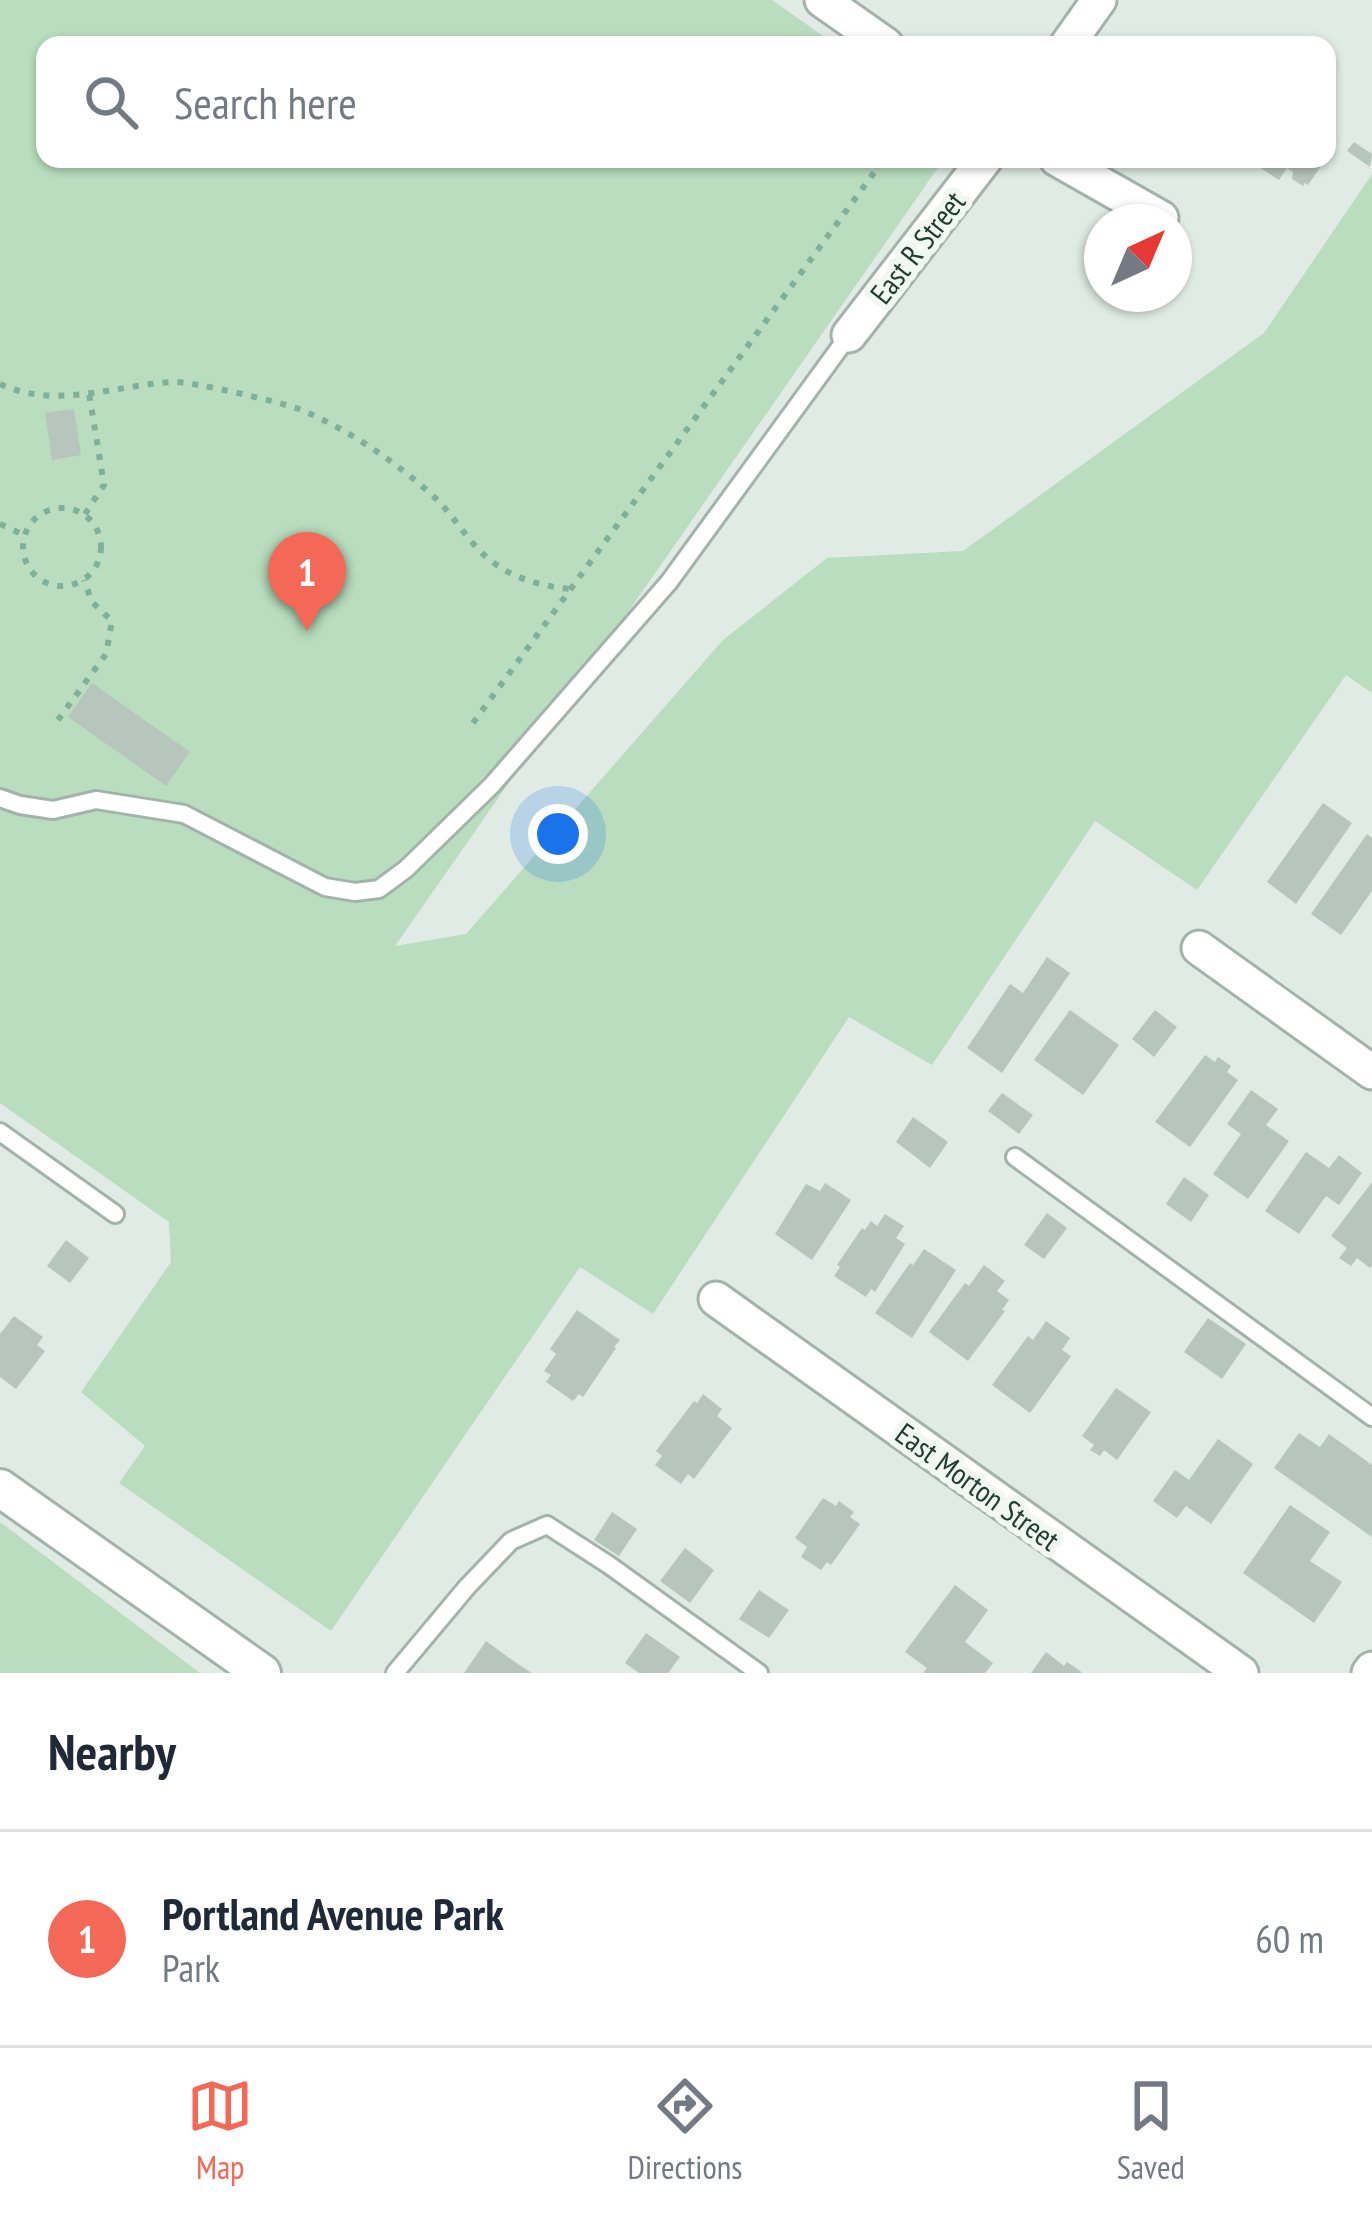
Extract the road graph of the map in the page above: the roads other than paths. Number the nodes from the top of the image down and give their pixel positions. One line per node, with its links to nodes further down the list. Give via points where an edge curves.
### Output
1 (822, 0): 3 (street)
2 (1099, 0): 4 (street)
3 (873, 36)
4 (1073, 36)
5 (978, 168): 8 (street, East R Street)
6 (1073, 168): 7 (street)
7 (1136, 204)
8 (849, 335): 9 (lane, via 669,582 492,785 379,889 325,887 184,814 96,800 53,810)
9 (0, 798)
10 (1199, 948): 11 (street)
11 (1372, 1072)
12 (0, 1132): 14 (lane)
13 (1015, 1157): 16 (lane)
14 (115, 1214)
15 (716, 1299): 21 (street, East Morton Street)
16 (1372, 1417)
17 (0, 1488): 18 (street)
18 (262, 1673)
19 (395, 1673): 20 (lane, via 511,1541 547,1525)
20 (759, 1673)
21 (1240, 1673)

